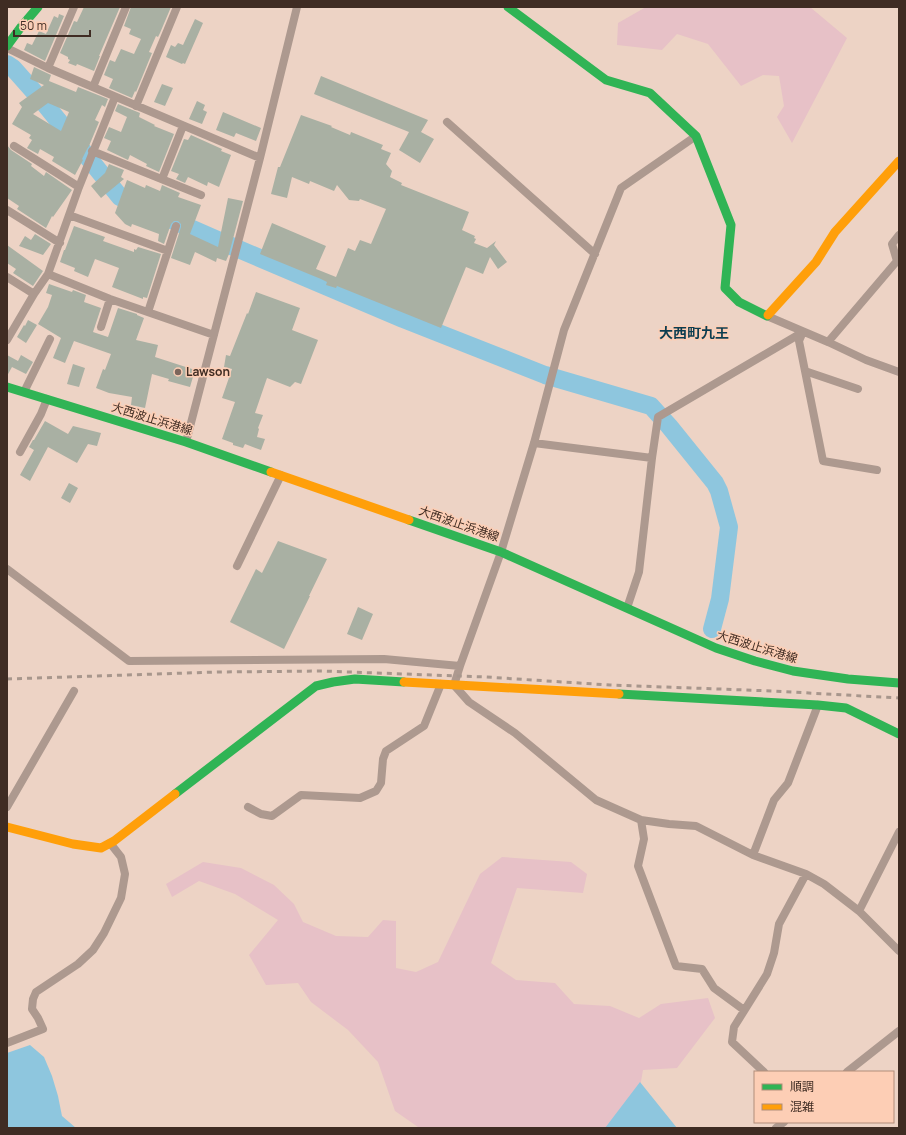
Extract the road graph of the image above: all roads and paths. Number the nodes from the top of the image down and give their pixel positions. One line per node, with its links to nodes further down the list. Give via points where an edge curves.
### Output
1 (38, 7): 7 (street)
2 (74, 7): 8 (street)
3 (126, 7): 9 (street)
4 (177, 7): 11 (street)
5 (297, 7): 17 (street)
6 (508, 7): 14 (street, via 606,80 650,93)
7 (7, 47): 8 (street)
8 (48, 68): 9 (street)
9 (93, 88): 10 (street)
10 (115, 97): 11 (street); 16 (street)
11 (136, 106): 13 (street)
12 (446, 122): 28 (street)
13 (184, 126): 17 (street); 19 (street)
14 (696, 136): 28 (street, via 621,188); 34 (street, via 731,225 725,288 739,302)
15 (14, 146): 20 (street)
16 (92, 151): 19 (street); 20 (street)
17 (260, 158): 37 (street)
18 (899, 161): 34 (street, via 835,232 816,262)
19 (162, 179): 21 (street)
20 (78, 187): 23 (street)
21 (201, 195)
22 (7, 210): 26 (street)
23 (69, 215): 26 (street); 27 (street)
24 (176, 226): 27 (street)
25 (899, 235): 40 (street, via 892,244 897,261)
26 (60, 242): 29 (street)
27 (168, 251): 33 (street)
28 (595, 254): 48 (street, via 564,330)
29 (48, 274): 31 (street); 32 (street)
30 (7, 277): 31 (street)
31 (34, 294): 39 (street)
32 (110, 299): 33 (street); 35 (street)
33 (148, 312): 37 (street)
34 (767, 316): 36 (street)
35 (100, 327)
36 (803, 332): 40 (street); 41 (street, via 799,341); 50 (street, via 658,417)
37 (214, 335): 47 (street)
38 (50, 339): 45 (street)
39 (7, 340)
40 (828, 342): 42 (street)
41 (805, 371): 44 (street); 51 (street, via 823,461)
42 (899, 372)
43 (7, 387): 45 (street, 大西波止浜港線)
44 (858, 389)
45 (24, 392): 46 (street, 大西波止浜港線)
46 (47, 399): 47 (street, 大西波止浜港線); 49 (street)
47 (186, 442): 52 (street, 大西波止浜港線)
48 (534, 443): 50 (street); 53 (street)
49 (20, 452)
50 (652, 458): 56 (street, via 639,572)
51 (877, 470)
52 (281, 475): 53 (street, 大西波止浜港線); 54 (street)
53 (501, 552): 56 (street, 大西波止浜港線); 57 (street)
54 (237, 566)
55 (7, 569): 57 (street, via 129,661 384,659)
56 (627, 608): 58 (street, 大西波止浜港線, via 716,648 755,661 793,671)
57 (460, 666): 60 (street)
58 (899, 683)
59 (441, 684): 60 (street); 65 (street, via 424,726 386,751 381,783 376,791 360,798 301,795 272,816 260,814); 69 (street, via 355,679 316,686)
60 (454, 685): 62 (street); 66 (street, via 469,702 515,733 596,800)
61 (74, 691): 64 (street)
62 (818, 706): 63 (street, via 846,708); 70 (street, via 788,783 774,800)
63 (899, 734)
64 (7, 807)
65 (248, 807)
66 (641, 820): 70 (street, via 696,826); 74 (street, via 644,839 638,866 676,966 702,969 714,988)
67 (7, 827): 69 (street, via 73,844 101,848)
68 (899, 832): 72 (street)
69 (110, 843): 76 (street, via 121,857 125,874 121,898 104,933 93,950 78,964 36,992 32,1009 43,1029)
70 (754, 855): 71 (street)
71 (806, 874): 72 (street, via 824,884); 74 (street, via 779,924 767,974)
72 (859, 911): 73 (street)
73 (899, 951)
74 (744, 1010): 77 (street, via 734,1027 732,1042)
75 (899, 1031): 78 (street)
76 (7, 1043)
77 (763, 1071)
78 (848, 1071)

